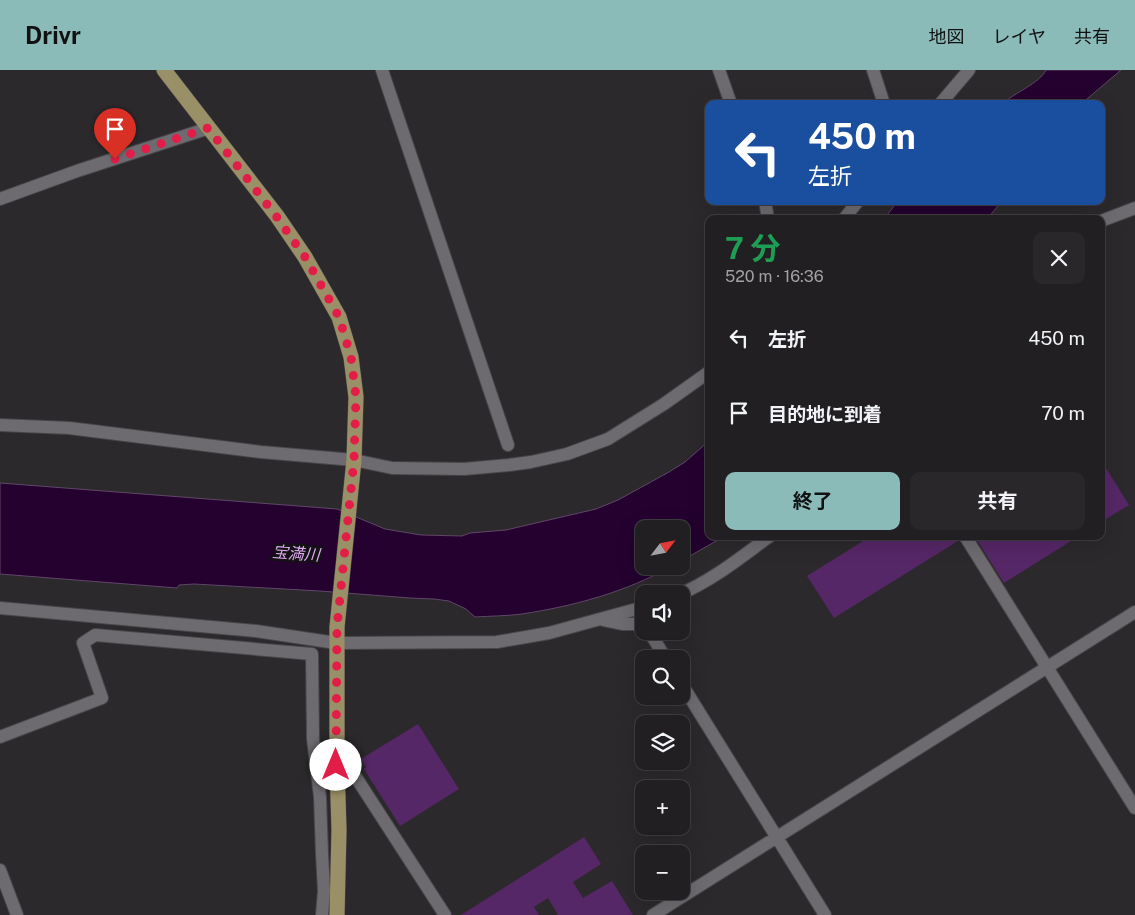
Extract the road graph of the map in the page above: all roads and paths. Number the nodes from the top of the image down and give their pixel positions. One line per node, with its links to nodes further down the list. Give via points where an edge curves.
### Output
1 (164, 70): 9 (main road)
2 (382, 70): 17 (street)
3 (719, 70): 6 (street)
4 (873, 70): 7 (street)
5 (969, 70): 8 (street)
6 (730, 100)
7 (883, 100)
8 (943, 100)
9 (208, 128): 10 (street); 18 (main road, via 305,257 339,317 351,357 356,397)
10 (0, 198)
11 (855, 205): 13 (street)
12 (1135, 208): 14 (street)
13 (847, 215)
14 (1105, 219)
15 (705, 375): 18 (street, via 608,439 567,454 531,462 464,469 392,468)
16 (0, 425): 18 (street, via 69,428)
17 (508, 445)
18 (353, 463): 27 (main road)
19 (764, 540): 21 (street)
20 (967, 540): 28 (street)
21 (690, 589)
22 (0, 608): 27 (street, via 256,631)
23 (635, 610): 25 (street)
24 (1135, 612): 28 (street)
25 (601, 619): 26 (street); 27 (street, via 497,642)
26 (635, 624)
27 (336, 643): 31 (main road)
28 (1047, 668): 32 (street); 33 (street)
29 (690, 697): 33 (street)
30 (0, 737): 36 (street, via 102,698 83,643 95,635 312,654 313,739 320,797 324,891)
31 (336, 765): 37 (main road, via 339,830); 38 (street, via 348,765)
32 (1135, 808)
33 (777, 836): 39 (street); 40 (street)
34 (0, 870): 35 (street)
35 (17, 915)
36 (322, 915)
37 (337, 915)
38 (445, 915)
39 (653, 915)
40 (825, 915)

